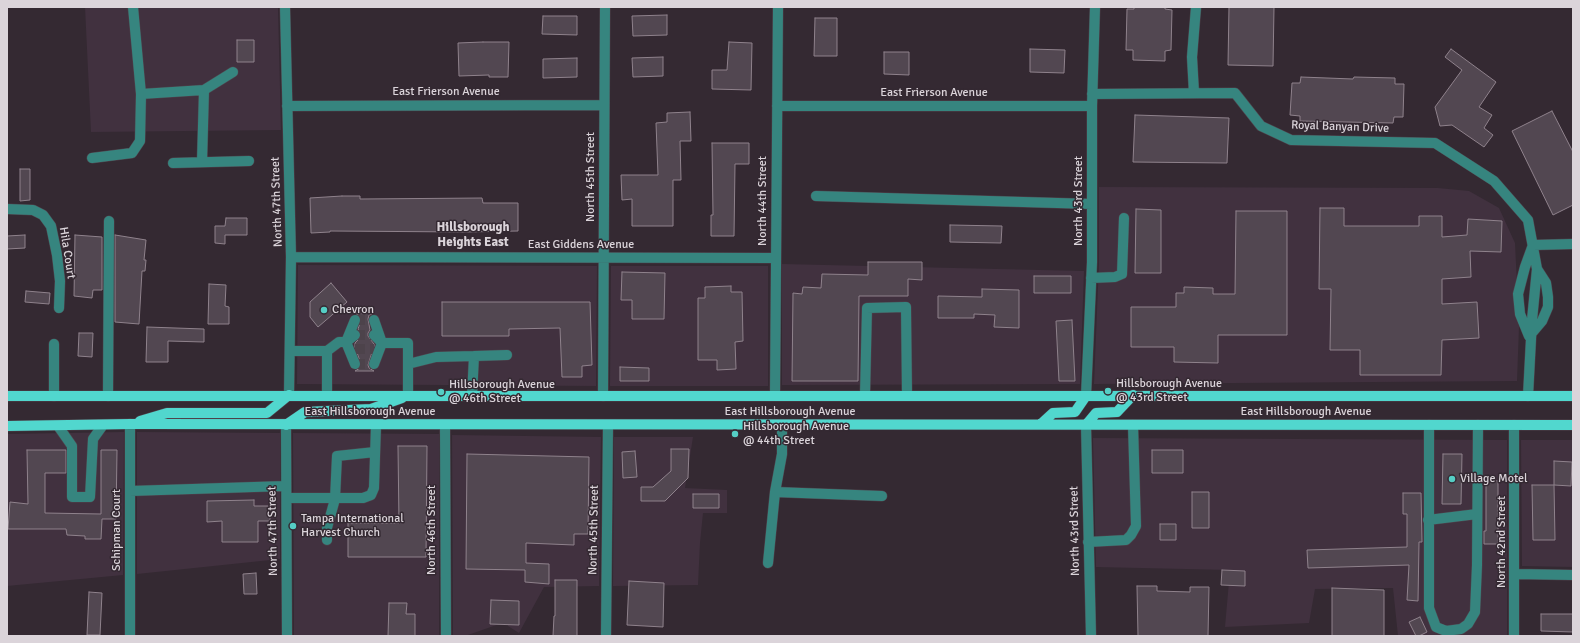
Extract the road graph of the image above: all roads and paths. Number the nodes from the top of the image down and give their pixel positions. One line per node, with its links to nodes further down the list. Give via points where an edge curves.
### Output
1 (133, 7): 10 (street)
2 (285, 7): 13 (street, North 47th Street)
3 (605, 7): 12 (street, North 45th Street)
4 (778, 7): 14 (street, North 44th Street)
5 (1095, 7): 11 (street, North 43rd Street)
6 (1196, 7): 9 (street, via 1192,57)
7 (233, 72): 8 (street)
8 (204, 90): 10 (street); 19 (street)
9 (1194, 93): 11 (street, Royal Banyan Drive); 26 (street, Royal Banyan Drive, via 1235,93 1261,126 1291,140 1435,143 1494,181 1528,220)
10 (141, 94): 16 (street, via 140,141 132,153)
11 (1092, 94): 15 (street, North 43rd Street)
12 (604, 105): 13 (street, East Frierson Avenue); 28 (street, North 45th Street)
13 (287, 106): 27 (street, North 47th Street)
14 (777, 106): 15 (street, East Frierson Avenue); 29 (street, North 44th Street)
15 (1092, 106): 21 (street, North 43rd Street)
16 (92, 158)
17 (249, 161): 19 (street)
18 (173, 162): 19 (street)
19 (202, 162)
20 (816, 196): 21 (street)
21 (1092, 204): 31 (street, North 43rd Street)
22 (7, 209): 32 (street, Hila Court, via 33,210 43,215 51,226 60,282)
23 (1124, 218): 31 (street, via 1122,274 1115,277)
24 (109, 221): 57 (street)
25 (1573, 244): 26 (street)
26 (1533, 245): 30 (street, Royal Banyan Drive); 37 (street, Royal Banyan Drive, via 1518,294 1520,314)
27 (291, 257): 28 (street, East Giddens Avenue); 42 (street, North 47th Street)
28 (604, 258): 29 (street, East Giddens Avenue); 60 (street, North 45th Street)
29 (775, 258): 51 (street, North 44th Street)
30 (1537, 269): 37 (street, Royal Banyan Drive); 37 (street, Royal Banyan Drive, via 1546,283 1548,306 1542,322)
31 (1091, 278): 61 (street, North 43rd Street)
32 (59, 308)
33 (355, 320): 38 (street)
34 (374, 320): 40 (street)
35 (355, 335): 38 (street)
36 (374, 335): 40 (street)
37 (1531, 337): 62 (street, Royal Banyan Drive)
38 (346, 342): 41 (street); 43 (street, via 339,342); 46 (street)
39 (54, 344): 56 (street)
40 (378, 346): 47 (street); 48 (street, via 408,342)
41 (355, 349)
42 (290, 351): 43 (street); 49 (street, North 47th Street)
43 (327, 352): 50 (street)
44 (507, 355): 45 (street)
45 (474, 356): 48 (street, via 436,357); 59 (street)
46 (355, 364)
47 (374, 364)
48 (408, 364): 58 (street)
49 (290, 395): 50 (main road, East Hillsborough Avenue); 57 (main road, East Hillsborough Avenue); 64 (main road, via 267,413 167,413)
50 (327, 395): 58 (main road, East Hillsborough Avenue)
51 (775, 395): 52 (main road, East Hillsborough Avenue); 60 (main road, East Hillsborough Avenue)
52 (865, 395): 53 (main road, East Hillsborough Avenue); 53 (street, via 867,308 906,307)
53 (907, 395): 61 (main road, East Hillsborough Avenue)
54 (1133, 395): 61 (main road, East Hillsborough Avenue); 62 (main road, East Hillsborough Avenue); 72 (main road, via 1117,412 1096,412)
55 (7, 396): 56 (main road, East Hillsborough Avenue)
56 (54, 396): 57 (main road, East Hillsborough Avenue)
57 (108, 396)
58 (408, 396): 59 (main road, East Hillsborough Avenue); 67 (main road, via 371,409 305,412)
59 (472, 396): 60 (main road, East Hillsborough Avenue)
60 (603, 396)
61 (1086, 396): 65 (main road, via 1075,412 1054,412)
62 (1528, 396): 63 (main road, East Hillsborough Avenue)
63 (1573, 396)
64 (130, 424): 66 (main road, East Hillsborough Avenue); 67 (main road, East Hillsborough Avenue); 82 (street, Schipman Court)
65 (1041, 424): 71 (main road, East Hillsborough Avenue); 72 (main road, East Hillsborough Avenue)
66 (103, 425): 79 (main road, East Hillsborough Avenue); 79 (street, via 93,439 90,498 72,497 72,446)
67 (286, 425): 68 (main road, East Hillsborough Avenue); 81 (street, North 47th Street)
68 (376, 425): 69 (main road, East Hillsborough Avenue); 80 (street)
69 (445, 425): 70 (main road, East Hillsborough Avenue); 96 (street, North 46th Street)
70 (608, 425): 71 (main road, East Hillsborough Avenue); 97 (street, North 45th Street)
71 (782, 425): 83 (street, via 782,454)
72 (1086, 425): 73 (main road, East Hillsborough Avenue); 90 (street, North 43rd Street)
73 (1133, 425): 74 (main road, East Hillsborough Avenue); 90 (street, via 1136,526 1126,540)
74 (1429, 425): 75 (main road, East Hillsborough Avenue); 88 (street)
75 (1478, 425): 76 (main road, East Hillsborough Avenue); 87 (street)
76 (1514, 425): 77 (main road, East Hillsborough Avenue); 92 (street, North 42nd Street)
77 (1573, 425)
78 (7, 426): 79 (main road, East Hillsborough Avenue)
79 (58, 426)
80 (375, 452): 86 (street, via 374,488 371,495 363,498); 86 (street, via 336,456)
81 (285, 486): 82 (street); 85 (street, North 47th Street)
82 (130, 491): 94 (street, Schipman Court)
83 (775, 492): 84 (street); 91 (street)
84 (882, 496)
85 (287, 498): 86 (street); 95 (street, North 47th Street)
86 (335, 499): 89 (street, via 327,528)
87 (1477, 514): 88 (street); 88 (street, via 1475,612 1468,624 1455,630 1436,627 1430,614)
88 (1428, 520)
89 (327, 540)
90 (1088, 542): 98 (street, North 43rd Street)
91 (768, 563)
92 (1515, 574): 93 (street); 99 (street, North 42nd Street)
93 (1573, 575)
94 (130, 636)
95 (287, 636)
96 (446, 636)
97 (606, 636)
98 (1090, 636)
99 (1514, 636)

